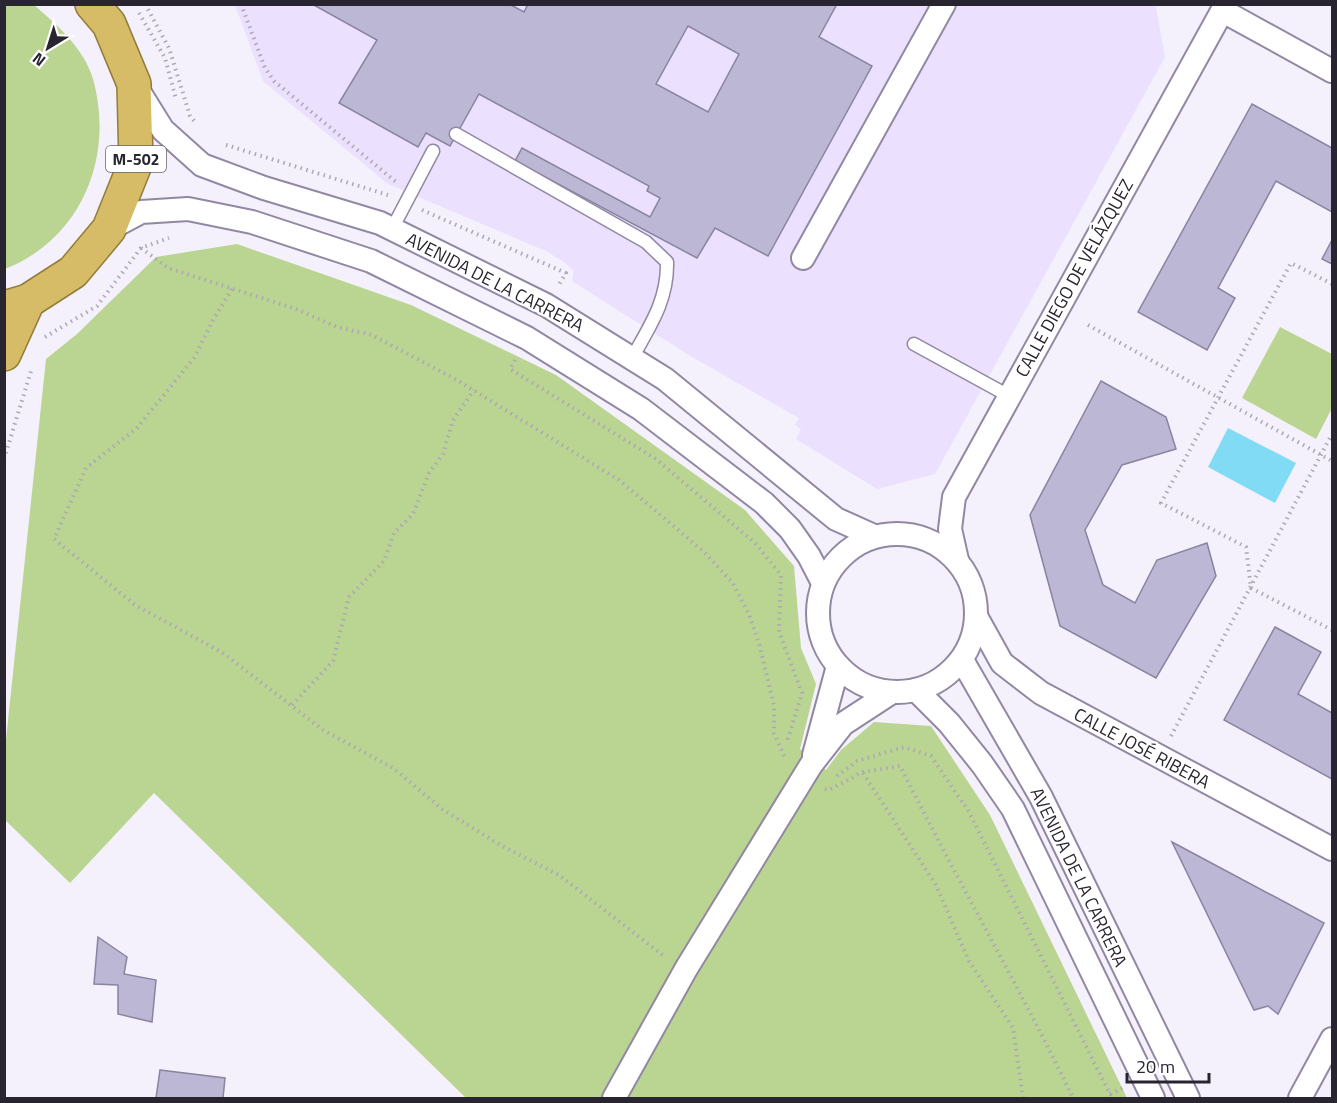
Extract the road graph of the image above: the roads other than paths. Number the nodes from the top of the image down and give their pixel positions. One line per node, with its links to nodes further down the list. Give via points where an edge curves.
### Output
1 (92, 4): 5 (highway, M-502, via 109,24)
2 (944, 4): 10 (street)
3 (1220, 7): 4 (street); 15 (street, CALLE DIEGO DE VELÁZQUEZ)
4 (1332, 72)
5 (134, 84): 8 (highway, M-502, via 136,162); 9 (street, AVENIDA DE LA CARRERA, via 163,130 202,165)
6 (456, 134): 14 (lane, via 646,242 667,262 668,284 662,301)
7 (433, 151): 9 (lane)
8 (110, 229): 11 (highway, M-502, via 73,272); 18 (street, AVENIDA DE LA CARRERA, via 141,212 165,210 188,209 252,222 371,261 517,333 642,409 764,504 790,529)
9 (392, 229): 14 (street, AVENIDA DE LA CARRERA, via 546,305)
10 (803, 258)
11 (16, 304): 13 (highway, M-502)
12 (914, 344): 15 (lane)
13 (19, 358)
14 (632, 358): 16 (street, AVENIDA DE LA CARRERA, via 665,379 836,519)
15 (1008, 396): 17 (street, CALLE DIEGO DE VELÁZQUEZ, via 954,497 950,529)
16 (874, 536): 17 (street, via 916,535 936,543); 18 (street, via 850,548 835,562)
17 (957, 560): 19 (street, via 976,598)
18 (823, 583): 21 (street, via 818,627)
19 (977, 618): 20 (street); 25 (street, CALLE JOSÉ RIBERA, via 1002,663 1041,693)
20 (962, 660): 22 (street, via 942,679); 27 (street, AVENIDA DE LA CARRERA, via 1041,797)
21 (838, 666): 23 (street, via 859,683); 24 (street)
22 (916, 690): 23 (street); 29 (street, AVENIDA DE LA CARRERA, via 963,739 1013,809)
23 (892, 692): 24 (street, via 843,724)
24 (806, 773): 28 (street, via 686,969)
25 (1332, 849)
26 (1332, 1039): 30 (street)
27 (1188, 1096)
28 (614, 1098)
29 (1153, 1098)
30 (1300, 1098)

